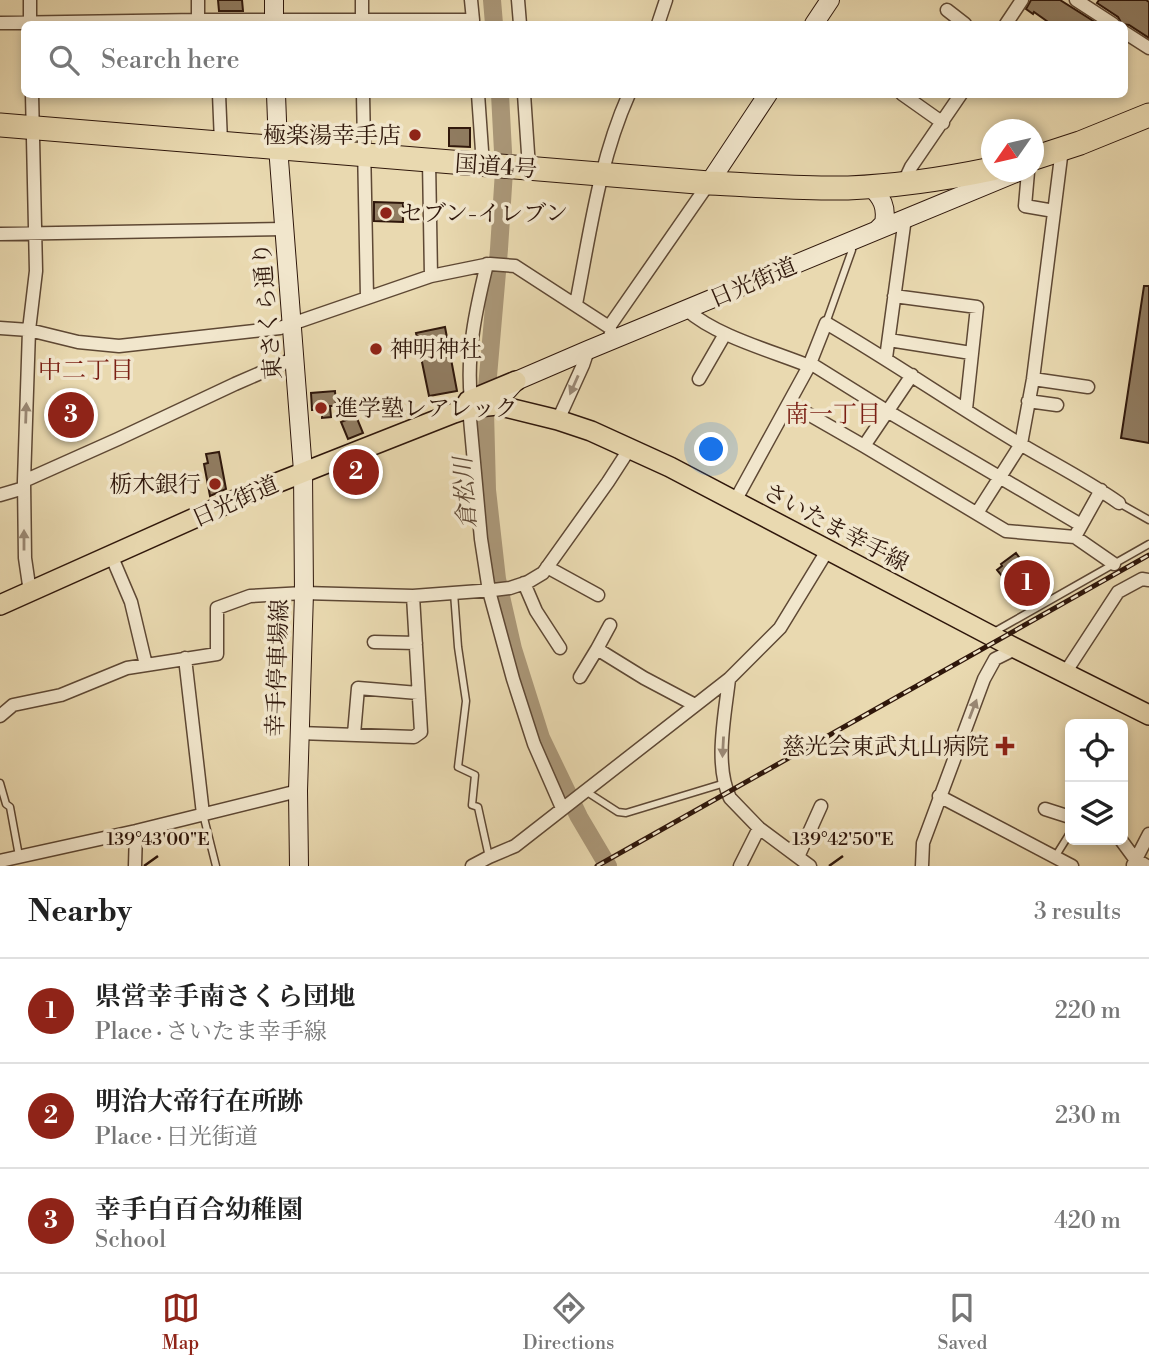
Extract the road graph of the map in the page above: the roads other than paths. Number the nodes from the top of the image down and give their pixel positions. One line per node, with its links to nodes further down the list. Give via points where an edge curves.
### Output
1 (30, 0): 13 (street)
2 (198, 0): 12 (street)
3 (274, 0): 16 (street)
4 (362, 0): 17 (street)
5 (471, 0): 18 (street)
6 (518, 0): 19 (street)
7 (666, 0): 20 (street)
8 (1021, 0): 23 (street)
9 (828, 1): 21 (street)
10 (1082, 2): 24 (street)
11 (947, 10): 22 (street)
12 (198, 20): 14 (street); 15 (street)
13 (30, 21)
14 (156, 21)
15 (207, 21)
16 (274, 21)
17 (362, 21)
18 (473, 21)
19 (520, 21)
20 (659, 21)
21 (816, 21)
22 (961, 21)
23 (1008, 21)
24 (1109, 21)
25 (0, 23): 26 (street)
26 (21, 24)
27 (1128, 34): 28 (street)
28 (1149, 48)
29 (32, 98): 42 (street)
30 (219, 98): 43 (street)
31 (276, 98): 44 (street, 東さくら通り)
32 (363, 98): 45 (street)
33 (479, 98): 48 (street)
34 (524, 98): 49 (street)
35 (627, 98): 51 (street)
36 (765, 98): 55 (street)
37 (908, 98): 40 (street)
38 (957, 98): 40 (street)
39 (1149, 115): 46 (highway)
40 (943, 123): 56 (street, via 911,167)
41 (0, 125): 42 (highway, 国道4号)
42 (32, 128): 43 (highway, 国道4号); 62 (street)
43 (221, 142): 44 (highway, 国道4号)
44 (278, 147): 45 (highway, 国道4号); 60 (street, 東さくら通り)
45 (363, 155): 47 (highway, 国道4号); 68 (street)
46 (1044, 157)
47 (429, 161): 48 (highway, 国道4号); 66 (street)
48 (487, 165): 49 (highway, 国道4号)
49 (522, 167): 51 (highway, 国道4号)
50 (981, 171): 56 (highway, 国道4号)
51 (601, 174): 55 (highway, 国道4号); 69 (street)
52 (1044, 174): 58 (street)
53 (994, 182): 59 (street, 日光街道)
54 (1033, 182): 58 (street, via 1025,206)
55 (709, 183): 57 (highway, 国道4号); 75 (street)
56 (914, 183): 57 (highway, 国道4号); 59 (street)
57 (872, 187): 61 (street, via 885,205 884,223)
58 (1054, 211): 85 (street)
59 (911, 216): 61 (street, 日光街道); 67 (street)
60 (284, 229): 62 (street); 72 (street, 東さくら通り)
61 (877, 230): 64 (street, 日光街道)
62 (34, 233): 63 (street); 74 (street, via 36,271)
63 (0, 234)
64 (850, 241): 70 (street, 日光街道); 71 (lane, via 852,250)
65 (488, 264): 66 (street); 69 (street, via 515,266); 89 (street, via 471,346 470,386)
66 (431, 276): 68 (street)
67 (894, 296): 77 (street); 79 (street, via 977,307)
68 (367, 297): 72 (street)
69 (576, 304): 75 (street)
70 (687, 310): 75 (street, 日光街道); 76 (street)
71 (826, 323): 81 (street); 82 (street)
72 (293, 324): 74 (street, via 119,346); 80 (street, 東さくら通り)
73 (0, 328): 74 (street)
74 (29, 330): 100 (street, one-way to 74)
75 (612, 333): 78 (street, 日光街道)
76 (725, 334): 82 (street); 84 (street)
77 (889, 340): 79 (street); 81 (street)
78 (587, 350): 86 (street, 日光街道); 94 (street, one-way to 94)
79 (971, 353): 92 (street)
80 (295, 358): 98 (street, 東さくら通り); 100 (street)
81 (886, 358): 83 (street)
82 (810, 364): 90 (street); 93 (street)
83 (912, 374): 92 (street); 93 (street)
84 (699, 379)
85 (1032, 379): 87 (street); 88 (street)
86 (516, 382): 89 (main road, 日光街道)
87 (1088, 387)
88 (1028, 401): 91 (street); 95 (street)
89 (481, 402): 94 (main road, さいたま幸手線); 98 (main road, 日光街道); 115 (street, via 481,539)
90 (789, 403): 96 (street); 103 (street)
91 (1057, 405)
92 (966, 409): 95 (street)
93 (887, 411): 96 (street); 99 (street)
94 (558, 420): 97 (main road, さいたま幸手線)
95 (1021, 444): 99 (street); 101 (street)
96 (864, 446): 105 (street)
97 (630, 448): 103 (main road, さいたま幸手線); 112 (street)
98 (303, 471): 110 (main road, 日光街道); 117 (street, 幸手停車場線)
99 (999, 478): 105 (street); 107 (street)
100 (24, 484): 102 (street); 116 (street, one-way to 100, via 24,558)
101 (1101, 490): 104 (street); 107 (street)
102 (0, 495)
103 (735, 501): 109 (main road, さいたま幸手線)
104 (1119, 503): 106 (lane)
105 (977, 513): 107 (street, via 1006,531)
106 (1149, 520)
107 (1078, 531): 111 (street)
108 (1149, 544): 111 (lane)
109 (827, 551): 123 (main road, さいたま幸手線); 133 (street, via 780,628)
110 (111, 555): 116 (main road, 日光街道); 130 (street, via 131,602)
111 (1114, 564): 123 (lane)
112 (547, 567): 114 (street); 119 (street)
113 (1149, 580): 131 (street, via 1118,592)
114 (524, 583): 115 (street); 126 (street)
115 (491, 590): 118 (street); 146 (street, via 534,744)
116 (30, 592): 121 (main road, 日光街道)
117 (304, 593): 120 (street); 129 (street, via 250,596 217,608 217,654); 138 (street, 幸手停車場線)
118 (454, 593): 120 (street); 156 (lane, via 466,701 458,767 475,775 472,805 478,807)
119 (598, 595)
120 (413, 596): 125 (street)
121 (0, 605)
122 (610, 625): 127 (street)
123 (989, 635): 128 (main road, さいたま幸手線)
124 (374, 642): 125 (street)
125 (416, 643): 134 (street)
126 (560, 648)
127 (597, 649): 132 (street); 135 (street)
128 (1015, 649): 131 (main road, さいたま幸手線); 144 (street, one-way to 128, via 984,679 995,659)
129 (185, 658): 130 (street); 148 (street)
130 (146, 665): 137 (street, via 61,695 13,705)
131 (1065, 673): 136 (main road, さいたま幸手線)
132 (580, 677)
133 (729, 679): 135 (street); 141 (street, one-way to 141, via 722,753)
134 (418, 693): 139 (street, via 358,688); 139 (street, via 421,732 414,737)
135 (695, 705): 143 (street)
136 (1149, 715)
137 (0, 716)
138 (299, 733): 139 (street); 142 (street, 幸手停車場線)
139 (354, 734)
140 (0, 783): 155 (lane, via 10,807)
141 (725, 783): 143 (lane, via 625,813); 150 (street, via 730,798)
142 (298, 790): 148 (street); 163 (street, 幸手停車場線)
143 (585, 791): 146 (street)
144 (939, 796): 158 (street); 167 (street, via 923,843)
145 (821, 806): 157 (street)
146 (563, 807): 156 (street, via 515,846)
147 (1045, 809): 149 (street)
148 (203, 814): 151 (street); 162 (lane)
149 (1065, 815)
150 (759, 828): 157 (street); 165 (street)
151 (136, 831): 155 (street); 161 (street)
152 (1149, 834): 160 (street)
153 (1065, 841): 158 (lane)
154 (1125, 845): 160 (street)
155 (19, 856): 159 (street)
156 (489, 857): 164 (street)
157 (797, 857): 166 (street)
158 (1055, 857): 168 (street)
159 (0, 861)
160 (1138, 864)
161 (135, 866)
162 (216, 866)
163 (299, 866)
164 (472, 866)
165 (740, 866)
166 (810, 866)
167 (922, 866)
168 (1072, 866)

